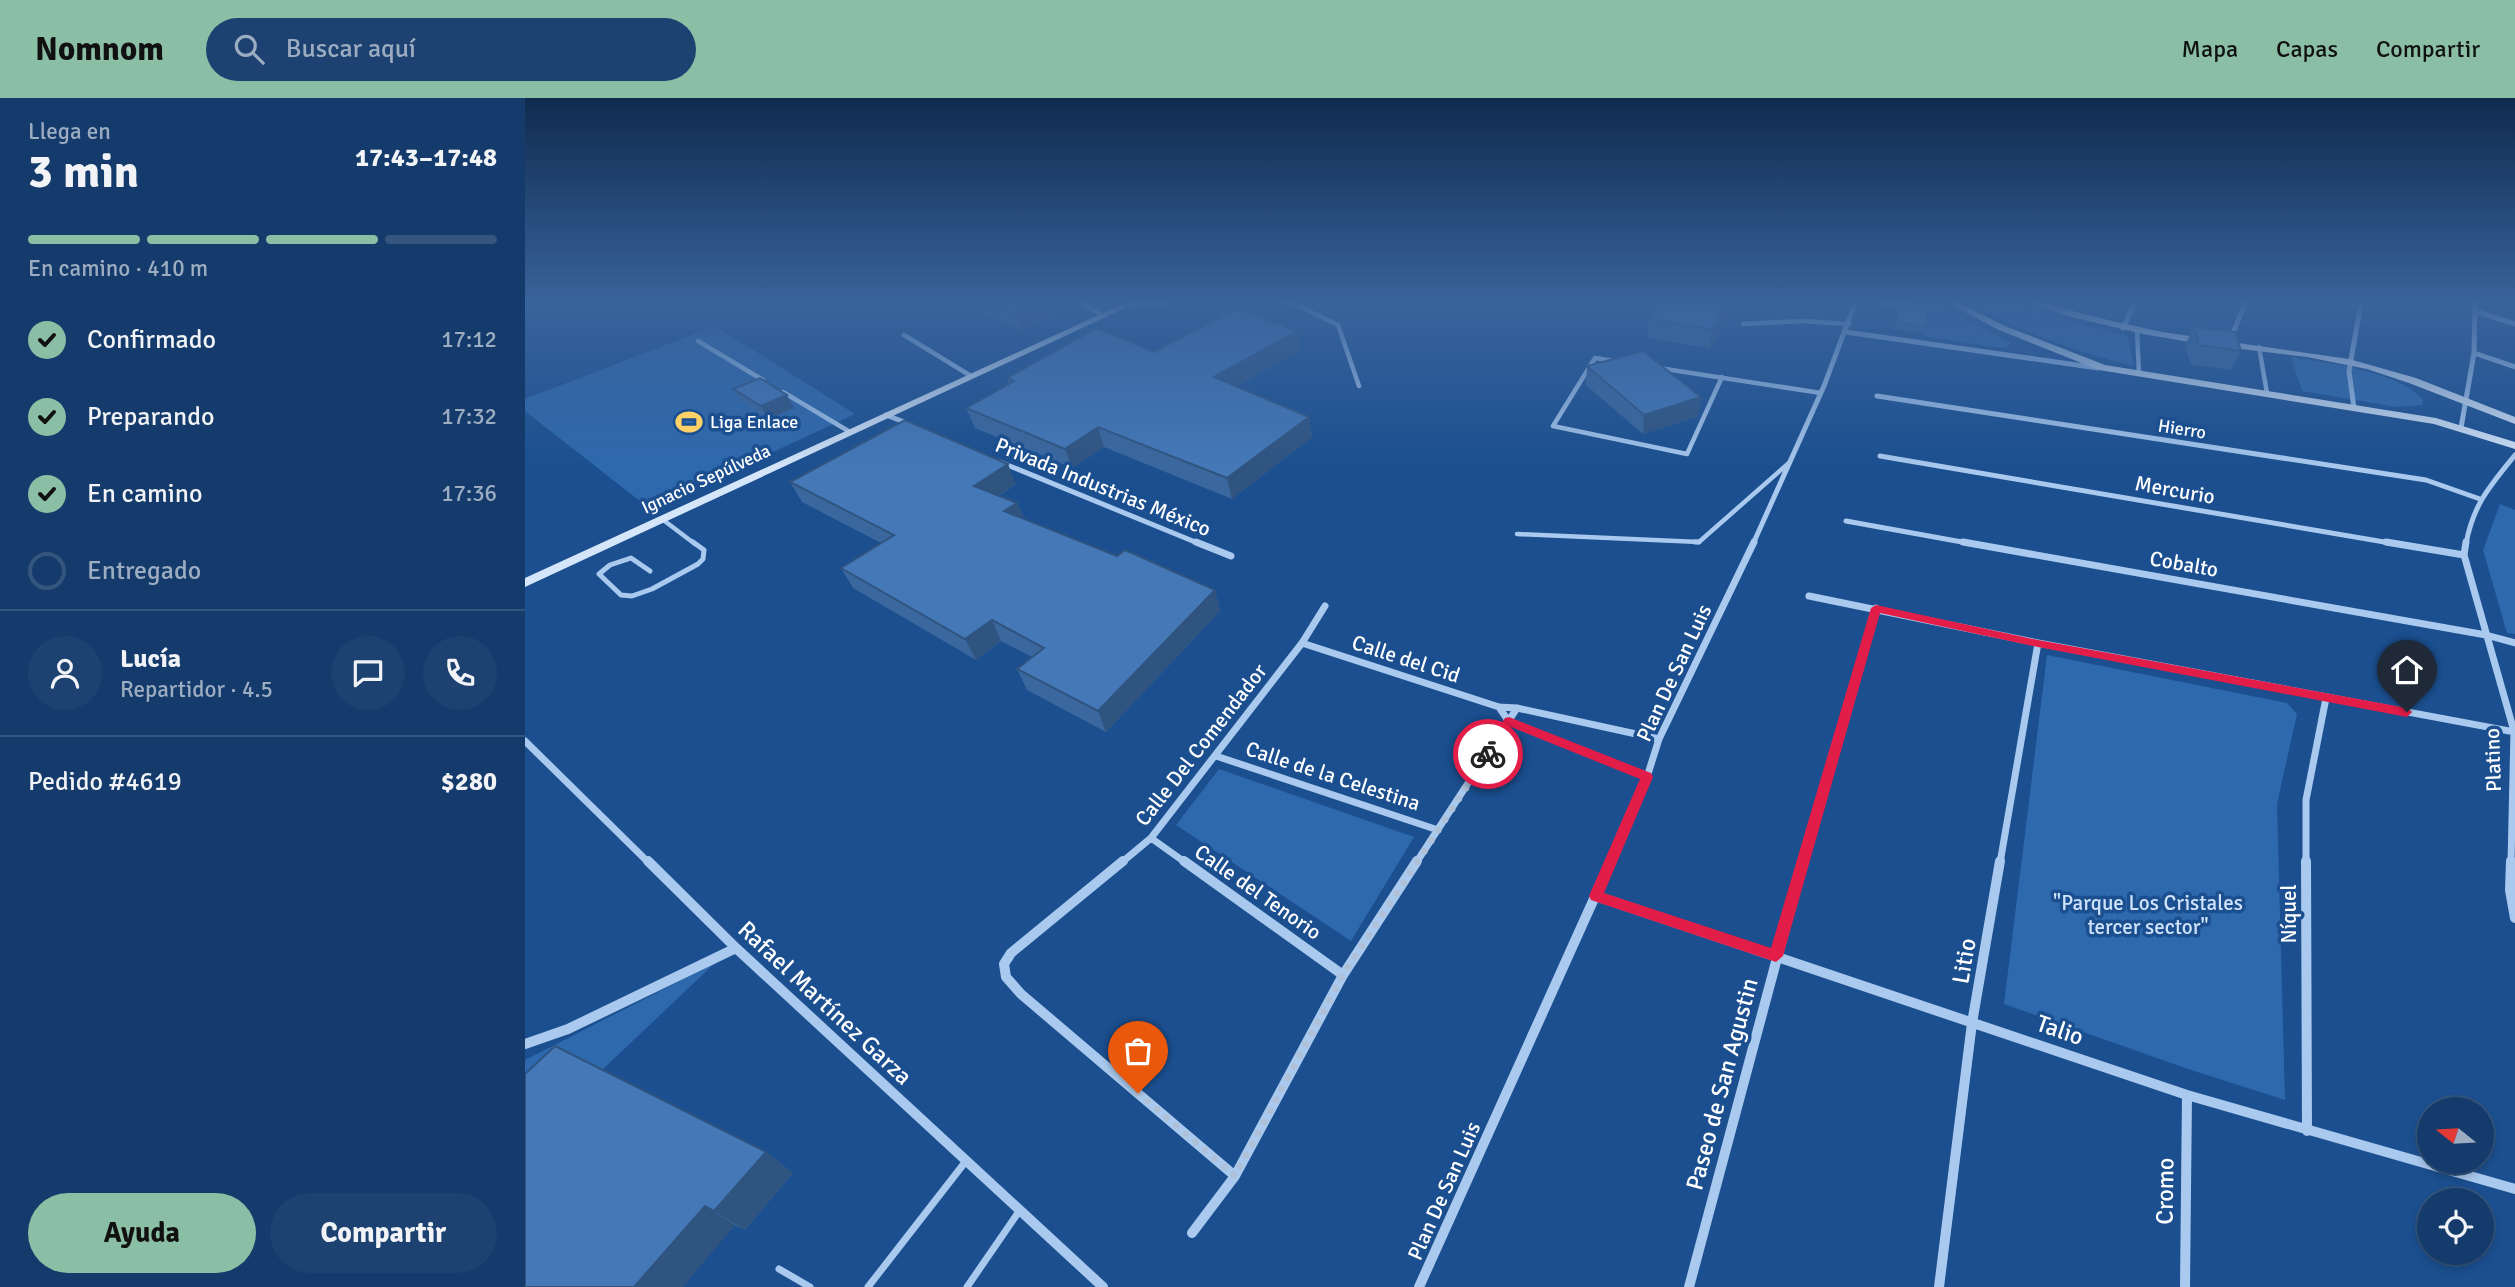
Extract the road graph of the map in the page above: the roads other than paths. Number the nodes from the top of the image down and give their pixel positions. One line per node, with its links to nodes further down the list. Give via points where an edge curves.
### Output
1 (727, 358): 24 (lane)
2 (942, 358): 22 (lane)
3 (1010, 358): 22 (main road, Ignacio Sepúlveda)
4 (1350, 358): 25 (lane)
5 (1595, 358): 23 (lane, via 1553,426 1687,454)
6 (1598, 358): 16 (lane)
7 (1835, 358): 27 (street, Plan De San Luis)
8 (2018, 358): 20 (street)
9 (2079, 358): 20 (main road)
10 (2138, 358): 21 (lane)
11 (2261, 358): 28 (lane)
12 (2331, 358): 17 (main road)
13 (2352, 358): 17 (street)
14 (2473, 358): 30 (street)
15 (2490, 358): 18 (street)
16 (1620, 362)
17 (2351, 362): 30 (main road); 31 (street)
18 (2515, 367)
19 (1658, 368): 23 (lane)
20 (2103, 368): 21 (main road)
21 (2139, 374): 28 (main road)
22 (971, 376): 32 (main road, Ignacio Sepúlveda)
23 (1722, 377): 27 (lane)
24 (768, 383)
25 (1359, 386)
26 (779, 390): 36 (lane)
27 (1821, 393): 41 (street, Plan De San Luis)
28 (2267, 393): 31 (main road)
29 (1877, 396): 42 (street, Hierro, via 2426,480)
30 (2466, 401): 33 (main road); 34 (street)
31 (2354, 408): 34 (main road)
32 (886, 415): 35 (street); 36 (main road, Ignacio Sepúlveda)
33 (2515, 421)
34 (2462, 428): 37 (main road)
35 (925, 430)
36 (849, 432): 43 (main road, Ignacio Sepúlveda)
37 (2515, 446)
38 (2515, 455): 42 (street, Platino)
39 (1880, 456): 46 (street, Mercurio)
40 (988, 457): 47 (street, Privada Industrias México)
41 (1790, 462): 45 (lane, via 1699,542); 62 (street, Plan De San Luis)
42 (2480, 499): 46 (street, Platino, via 2470,520)
43 (662, 519): 48 (lane, via 704,550 698,564 629,596 599,574 631,558); 49 (main road, Ignacio Sepúlveda)
44 (1846, 522): 53 (street, Cobalto)
45 (1517, 534)
46 (2464, 555): 53 (street, Platino)
47 (1231, 556)
48 (650, 571)
49 (525, 583)
50 (1809, 596): 52 (street)
51 (1325, 606): 54 (street, Calle Del Comendador)
52 (1876, 608): 55 (street); 71 (street, Paseo de San Agustin)
53 (2486, 635): 56 (street, Cobalto); 61 (street, Platino)
54 (1302, 643): 58 (street, Calle del Cid); 64 (street, Calle Del Comendador)
55 (2038, 643): 57 (street); 73 (street, Litio)
56 (2515, 643)
57 (2326, 698): 61 (street); 76 (street, Níquel, via 2306,800)
58 (1499, 707): 59 (street, Calle del Cid); 60 (street)
59 (1517, 708): 60 (street); 62 (street, Calle del Cid)
60 (1509, 722): 65 (street); 66 (street)
61 (2514, 732): 69 (street, Platino, via 2510,890)
62 (1660, 739): 65 (street, Plan De San Luis)
63 (525, 741): 70 (street, Rafael Martínez Garza)
64 (1216, 756): 66 (street, Calle de la Celestina); 67 (street, Calle Del Comendador)
65 (1647, 777): 68 (street, Plan De San Luis)
66 (1439, 830): 72 (street)
67 (1151, 838): 72 (street, Calle del Tenorio); 78 (street, Calle Del Comendador, via 1011,953 1004,964 1006,977)
68 (1596, 896): 71 (street, Talio); 87 (street, Plan De San Luis)
69 (2515, 918)
70 (736, 948): 74 (street, via 568,1029); 77 (street, Rafael Martínez Garza)
71 (1776, 956): 73 (street, Talio); 88 (street, Paseo de San Agustin)
72 (1343, 975): 78 (street)
73 (1972, 1023): 75 (street, Talio); 89 (street, Litio)
74 (525, 1044)
75 (2187, 1095): 76 (street, Talio); 90 (street, Cromo)
76 (2307, 1131): 79 (street, Talio)
77 (966, 1160): 80 (street, Rafael Martínez Garza); 84 (lane)
78 (1235, 1176): 81 (street)
79 (2515, 1189)
80 (1020, 1210): 85 (lane); 86 (street, Rafael Martínez Garza)
81 (1192, 1233)
82 (779, 1269): 83 (lane)
83 (810, 1287)
84 (868, 1287)
85 (967, 1287)
86 (1103, 1287)
87 (1419, 1287)
88 (1689, 1287)
89 (1940, 1287)
90 (2185, 1287)

